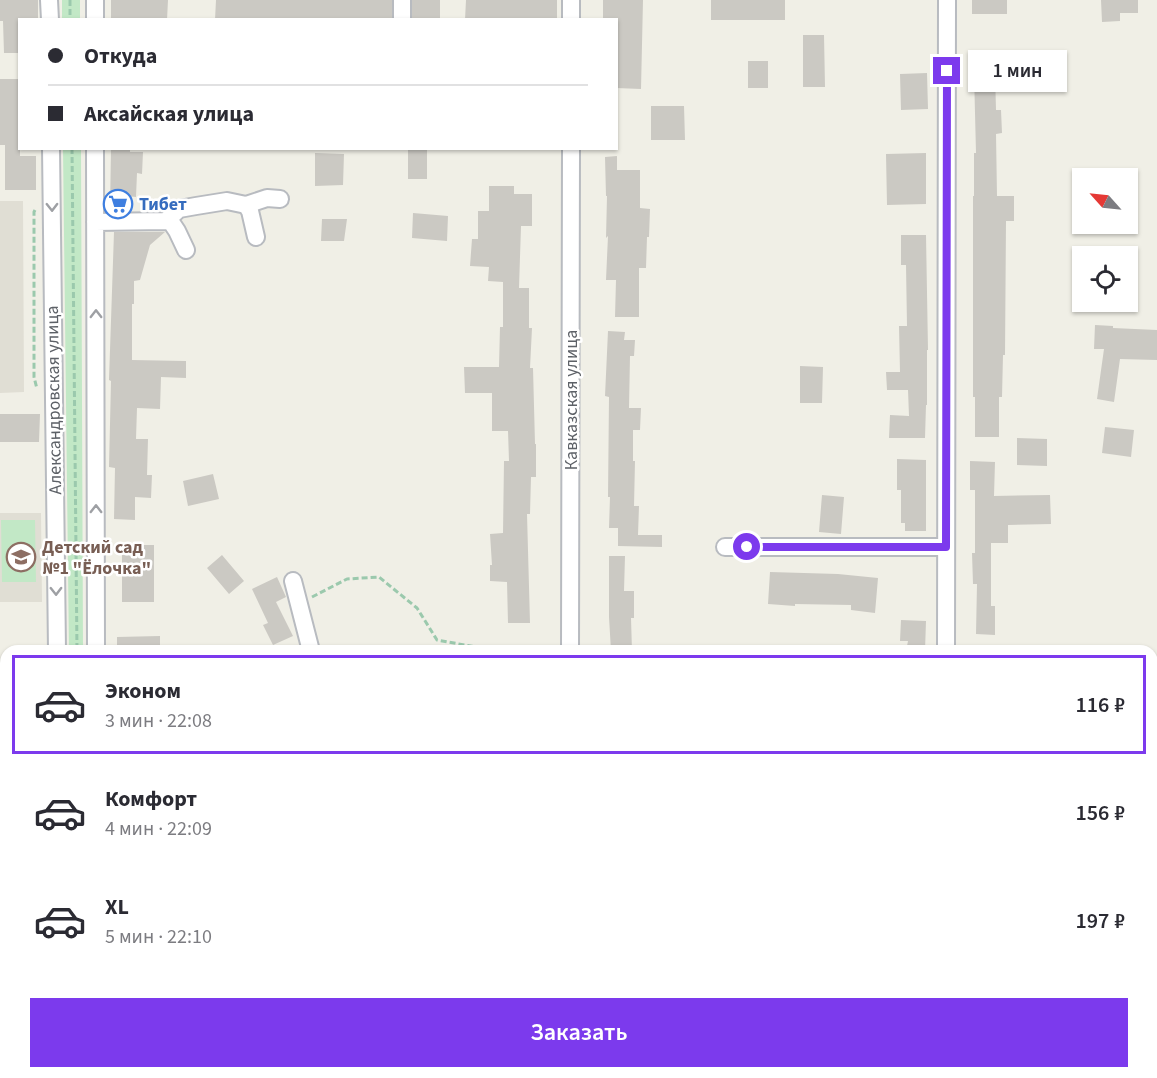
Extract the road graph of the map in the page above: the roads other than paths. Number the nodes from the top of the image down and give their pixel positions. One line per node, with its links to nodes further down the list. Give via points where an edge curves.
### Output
1 (49, 0): 6 (street)
2 (95, 0): 7 (street)
3 (402, 0): 8 (street)
4 (571, 0): 9 (street)
5 (947, 0): 20 (street)
6 (50, 18)
7 (95, 18)
8 (402, 18)
9 (571, 18)
10 (51, 150): 22 (street, Александровская улица, one-way to 22)
11 (95, 150): 16 (street)
12 (571, 150): 25 (street, Кавказская улица)
13 (280, 199): 14 (street, via 267,198)
14 (246, 205): 15 (street, via 227,201 179,209); 17 (street)
15 (169, 219): 16 (street); 18 (street)
16 (95, 222): 23 (street, one-way to 16)
17 (256, 237)
18 (186, 250)
19 (725, 547): 20 (street)
20 (946, 547): 26 (street)
21 (293, 581): 24 (street)
22 (57, 645)
23 (96, 645)
24 (309, 645)
25 (570, 645)
26 (946, 645)

